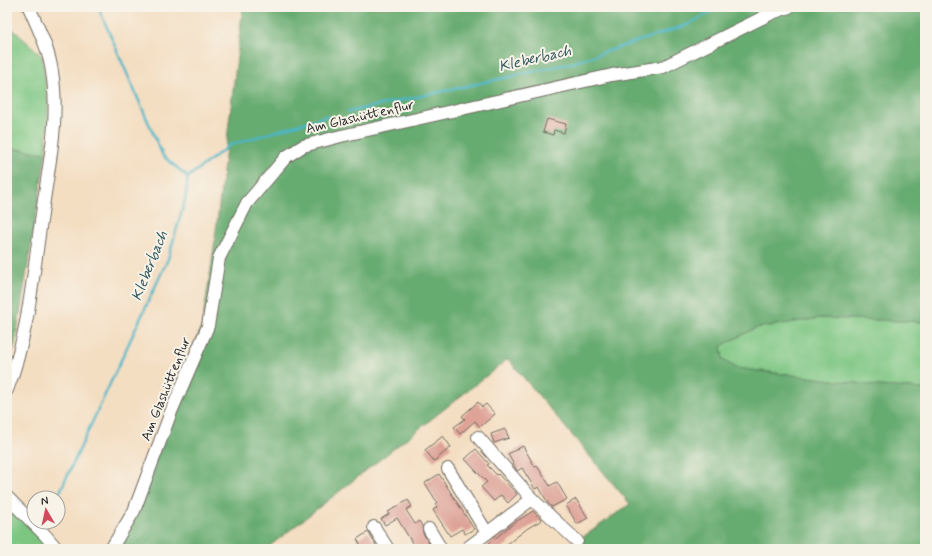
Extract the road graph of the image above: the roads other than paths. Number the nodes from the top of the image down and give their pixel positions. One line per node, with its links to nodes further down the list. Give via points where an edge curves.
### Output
1 (29, 7): 3 (street, via 48,55 55,105 27,319 18,360)
2 (789, 7): 14 (street, Am Glashüttenflur, via 663,67 612,75 341,136 303,146 286,157 247,203 219,258 208,326 171,412 134,511)
3 (7, 390)
4 (478, 437): 7 (street)
5 (448, 469): 10 (street)
6 (7, 497): 13 (street)
7 (532, 499): 10 (street); 11 (street)
8 (374, 527): 15 (street)
9 (429, 529): 16 (street)
10 (487, 534): 12 (street)
11 (577, 541)
12 (471, 548)
13 (57, 549)
14 (110, 549)
15 (388, 549)
16 (441, 549)

